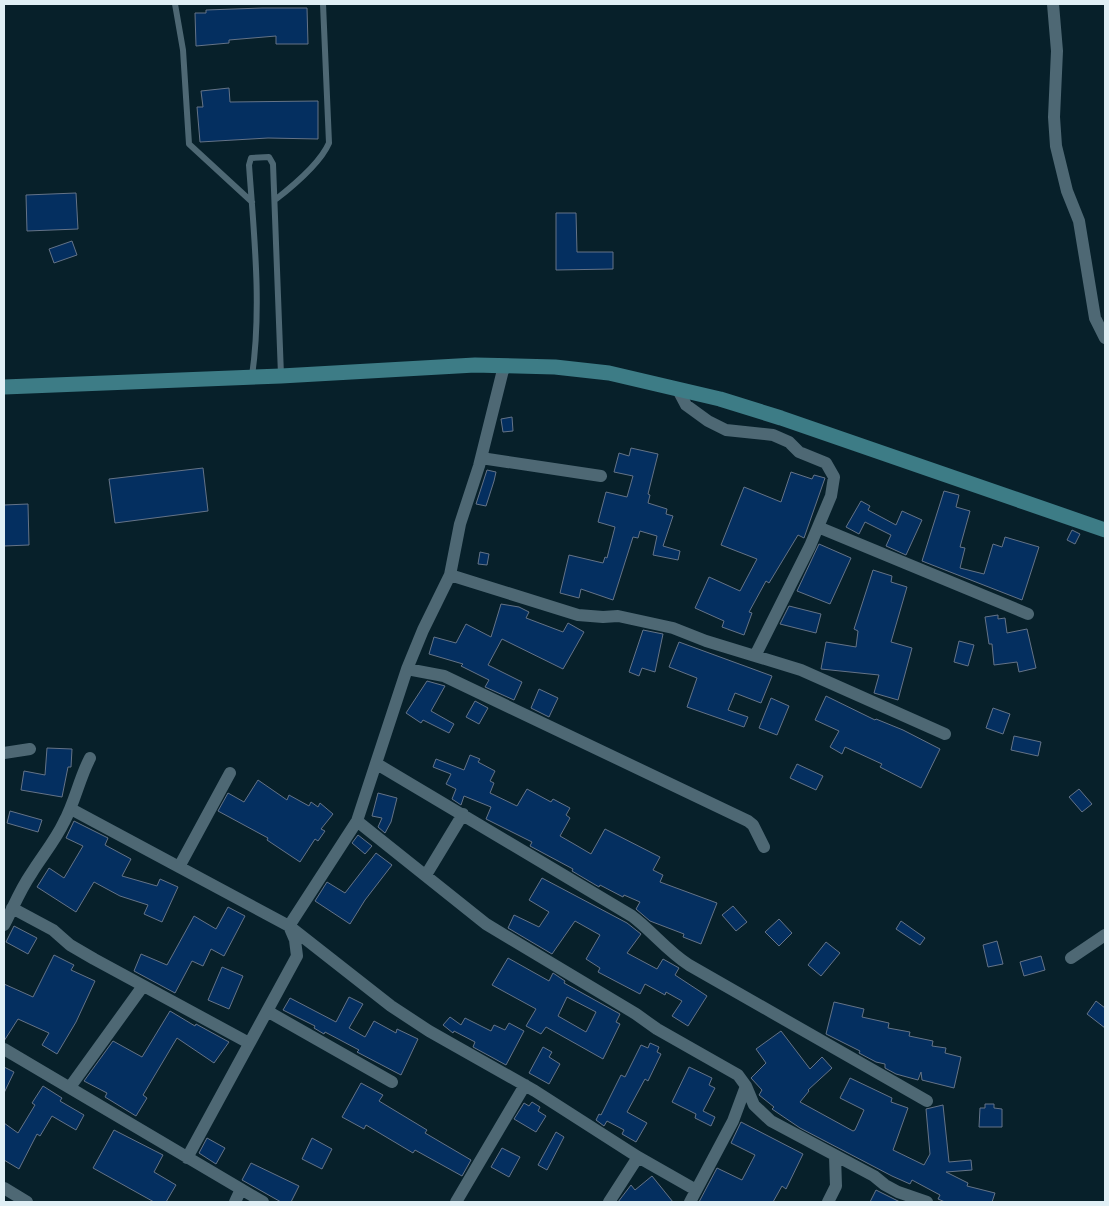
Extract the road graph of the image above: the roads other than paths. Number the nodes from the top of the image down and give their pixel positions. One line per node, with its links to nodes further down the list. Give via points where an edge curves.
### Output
1 (175, 4): 5 (lane, via 183,50 189,144)
2 (323, 4): 4 (lane, via 329,143 326,151 305,173)
3 (1053, 4): 6 (street, via 1057,51 1056,146 1078,221 1095,318)
4 (274, 200): 5 (lane, via 272,159 260,156 251,158 249,165); 8 (lane)
5 (252, 202): 9 (lane, via 256,305)
6 (1105, 338)
7 (504, 366): 8 (main road, via 423,367); 11 (main road, via 609,373); 12 (street)
8 (281, 376): 9 (main road)
9 (252, 377): 10 (main road)
10 (4, 387)
11 (677, 388): 14 (street, via 686,405 726,430 772,435 789,442 799,452 826,462 834,476 834,485); 15 (main road, via 790,421)
12 (481, 458): 13 (street); 16 (street, via 460,524)
13 (600, 476)
14 (818, 527): 17 (street); 18 (street)
15 (1104, 531)
16 (450, 575): 18 (street, via 578,615 644,620); 19 (street)
17 (1028, 614)
18 (755, 656): 20 (street, via 802,670)
19 (407, 669): 24 (street); 29 (street, via 444,676 748,821 754,825)
20 (945, 734)
21 (30, 749): 22 (street)
22 (4, 753)
23 (90, 758): 26 (street)
24 (376, 764): 27 (street); 28 (street)
25 (230, 773): 30 (street)
26 (71, 809): 30 (street); 32 (street)
27 (463, 814): 31 (street); 45 (street, via 632,916 688,965)
28 (357, 821): 31 (street); 34 (street)
29 (764, 847)
30 (179, 867): 34 (street)
31 (426, 876): 43 (street, via 486,924 738,1075)
32 (12, 908): 33 (street); 37 (street, via 53,930 70,946)
33 (4, 926)
34 (289, 926): 38 (street, via 297,956); 42 (street, via 391,1006)
35 (1105, 935): 36 (street)
36 (1071, 958)
37 (143, 986): 39 (street); 44 (street)
38 (267, 1011): 39 (street); 41 (street)
39 (249, 1043): 48 (street)
40 (4, 1050): 44 (street)
41 (392, 1082)
42 (525, 1085): 47 (street); 55 (street)
43 (746, 1086): 46 (street, via 754,1105 771,1121); 51 (street, via 733,1121)
44 (70, 1088): 48 (street)
45 (926, 1101)
46 (835, 1156): 58 (street, via 836,1186); 59 (street, via 874,1176 885,1186)
47 (638, 1157): 51 (street); 56 (street)
48 (187, 1158): 50 (street)
49 (4, 1188): 52 (street)
50 (241, 1189): 53 (street); 54 (street)
51 (696, 1190): 57 (street)
52 (27, 1202)
53 (235, 1202)
54 (263, 1202)
55 (456, 1202)
56 (610, 1202)
57 (690, 1202)
58 (828, 1202)
59 (927, 1202)

